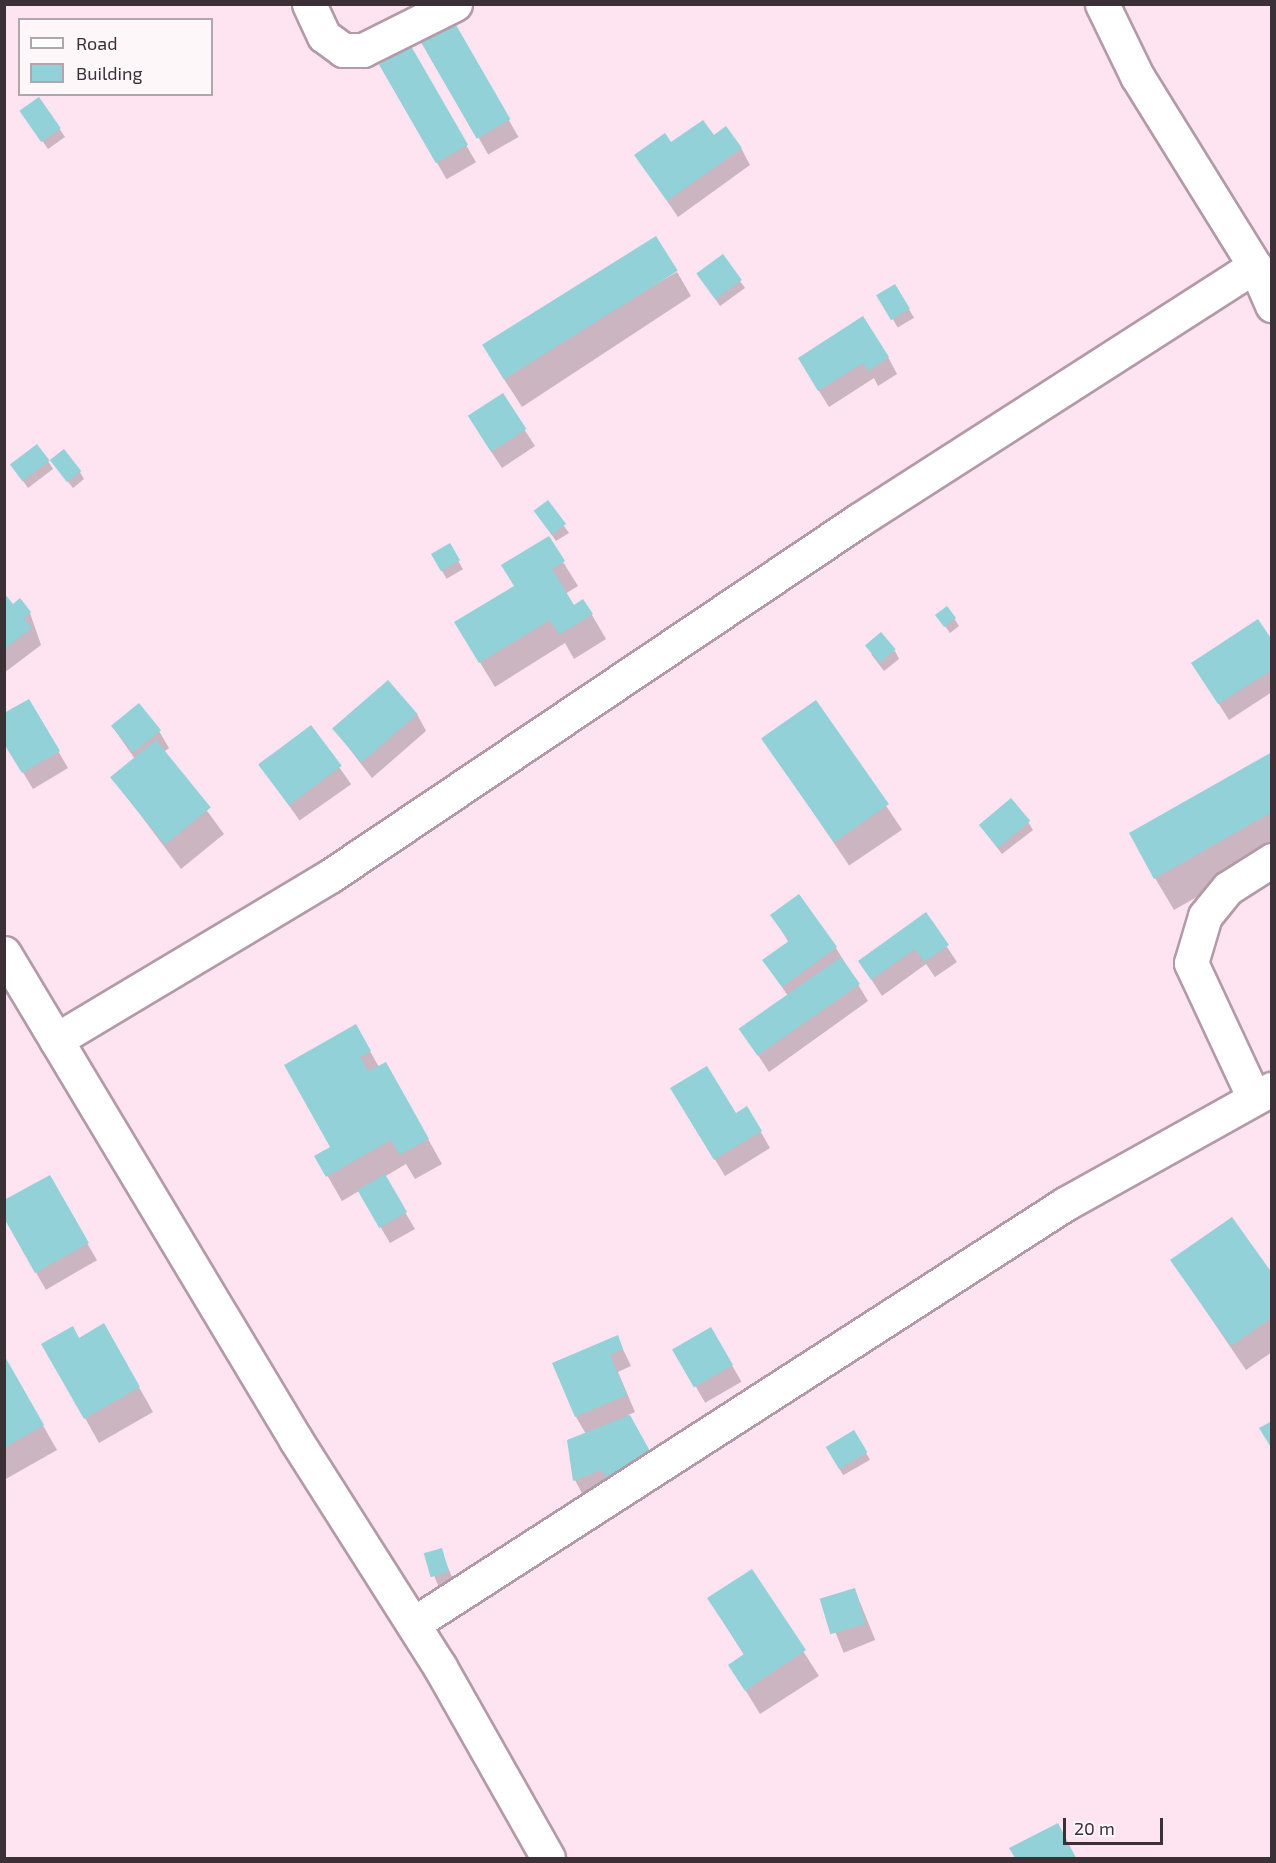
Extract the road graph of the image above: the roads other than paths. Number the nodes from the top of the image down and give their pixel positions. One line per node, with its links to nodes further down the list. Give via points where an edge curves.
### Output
1 (309, 4): 2 (street, via 324,36 343,50 363,50)
2 (455, 4)
3 (1102, 4): 4 (street, via 1137,76)
4 (1255, 266): 5 (street); 8 (street, via 859,520 330,876)
5 (1272, 305)
6 (1272, 860): 9 (street, via 1228,888 1205,916 1191,963)
7 (4, 953): 8 (street)
8 (56, 1040): 10 (street)
9 (1263, 1093): 10 (street, via 1065,1204)
10 (413, 1624): 11 (street)
11 (548, 1858)

